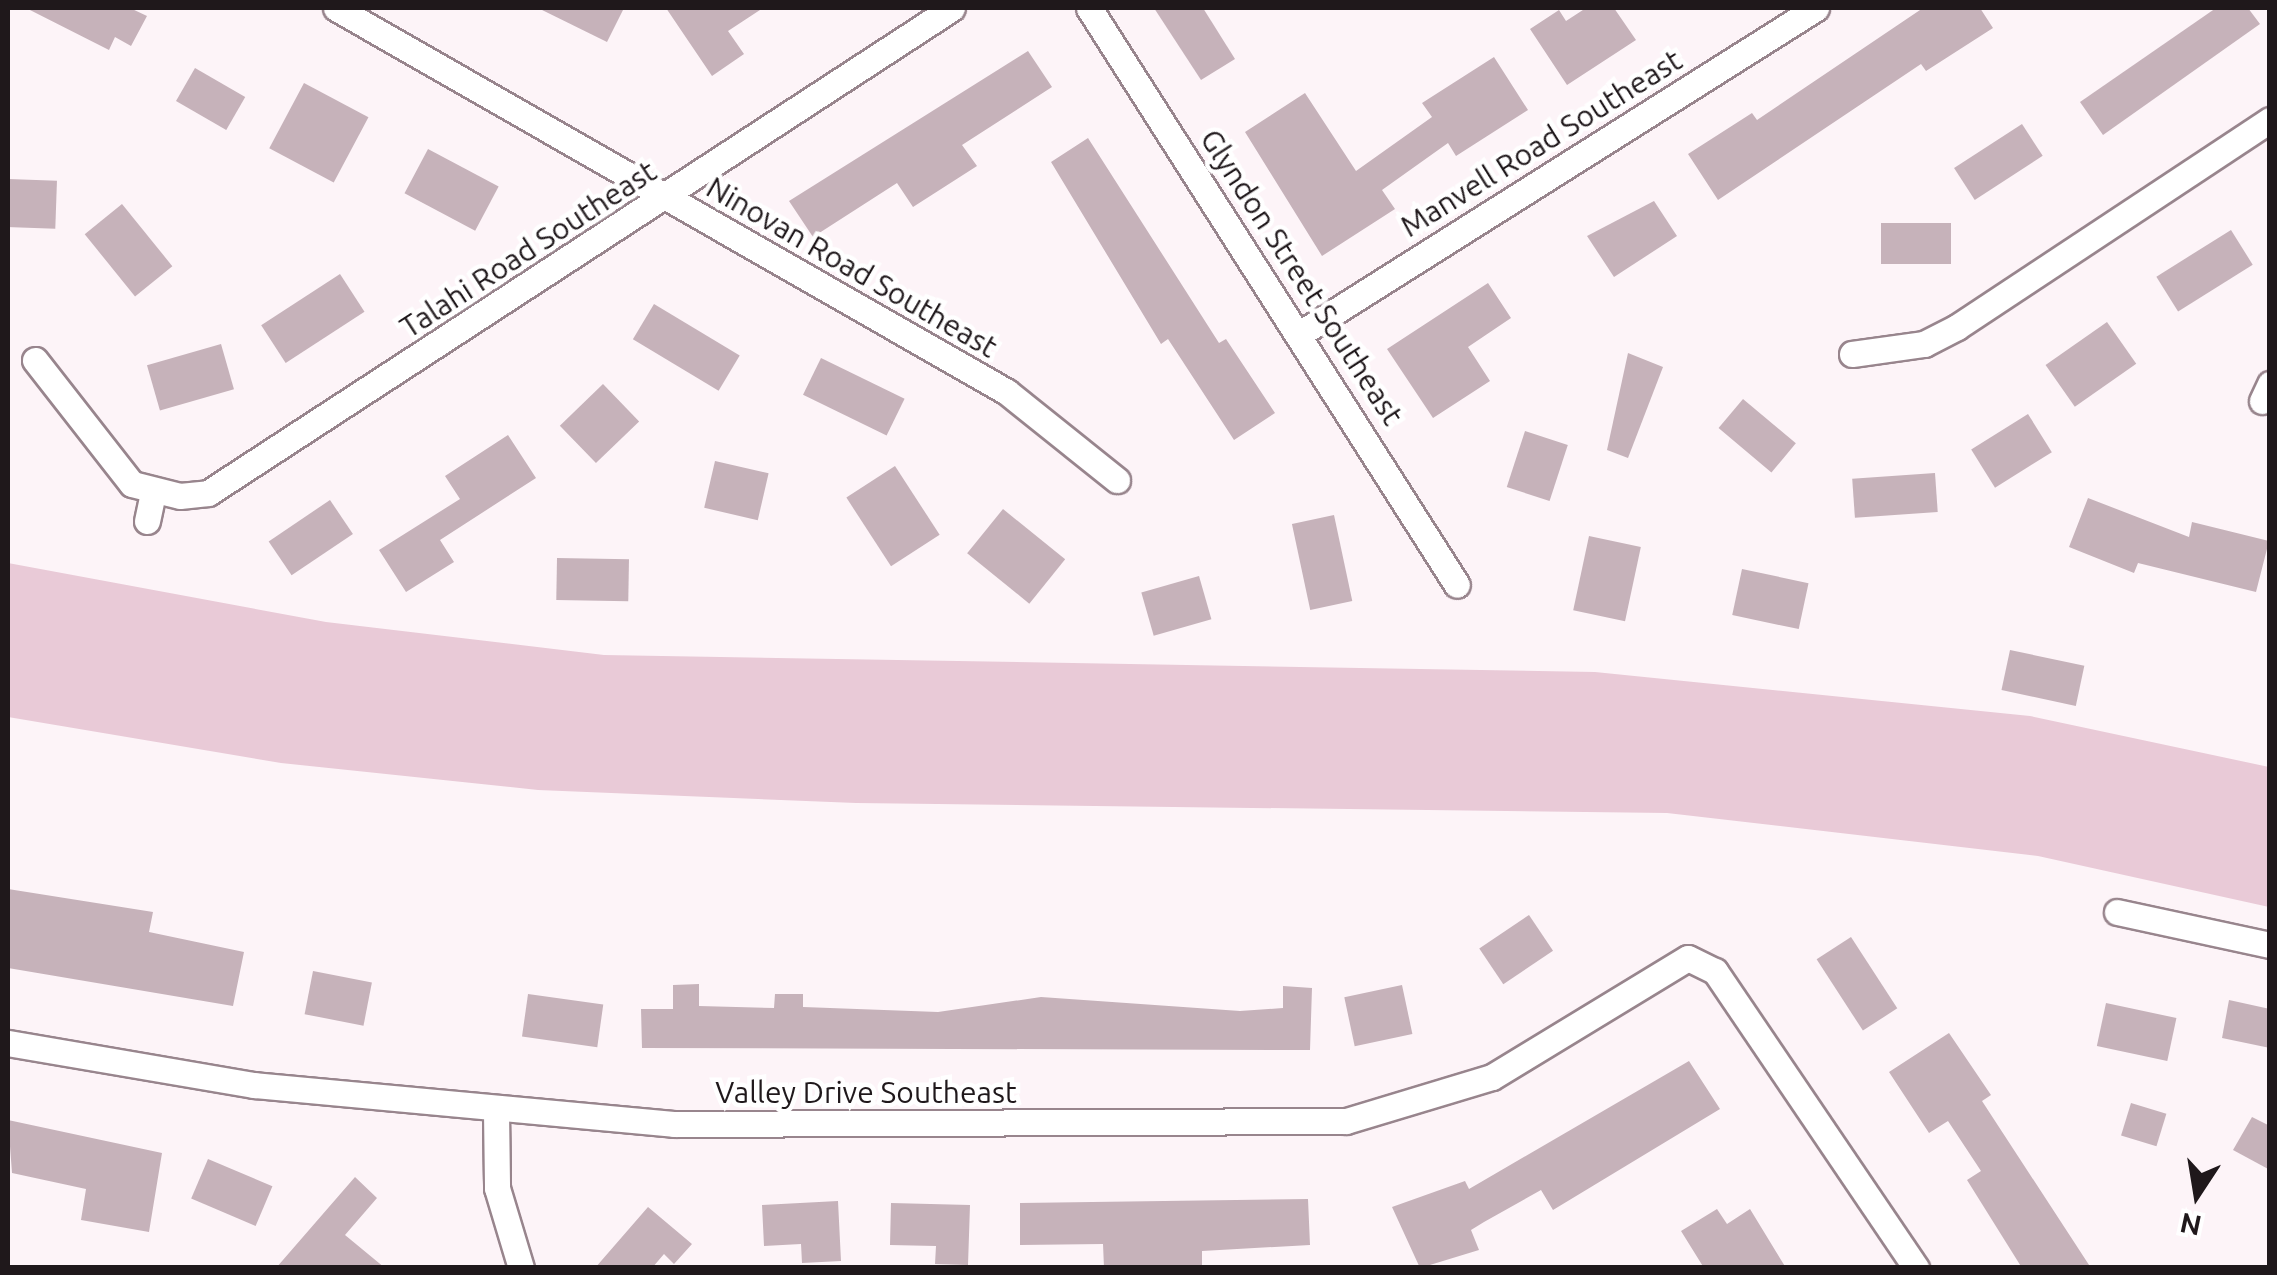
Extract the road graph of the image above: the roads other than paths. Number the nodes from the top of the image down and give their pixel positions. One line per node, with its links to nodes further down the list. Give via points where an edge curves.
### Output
1 (336, 8): 6 (street, Ninovan Road Southeast)
2 (952, 8): 6 (street, Talahi Road Southeast)
3 (1089, 8): 7 (street, Glyndon Street Southeast)
4 (1816, 8): 7 (street, Manvell Road Southeast)
5 (2270, 120): 8 (street, via 1957,327 1924,344)
6 (665, 198): 10 (street, Ninovan Road Southeast, via 1007,392); 11 (street, Talahi Road Southeast, via 234,481 180,496)
7 (1301, 332): 13 (street, Glyndon Street Southeast)
8 (1852, 354)
9 (35, 360): 11 (street, via 110,466)
10 (1116, 480)
11 (153, 492): 12 (street)
12 (147, 521)
13 (1457, 584)
14 (2117, 912): 15 (street)
15 (2270, 944)
16 (8, 1043): 17 (street, Valley Drive Southeast, via 254,1086)
17 (496, 1112): 18 (street, via 497,1188); 19 (street, Valley Drive Southeast, via 854,1128 1346,1121 1492,1078 1688,958 1715,971)
18 (520, 1268)
19 (1916, 1268)

